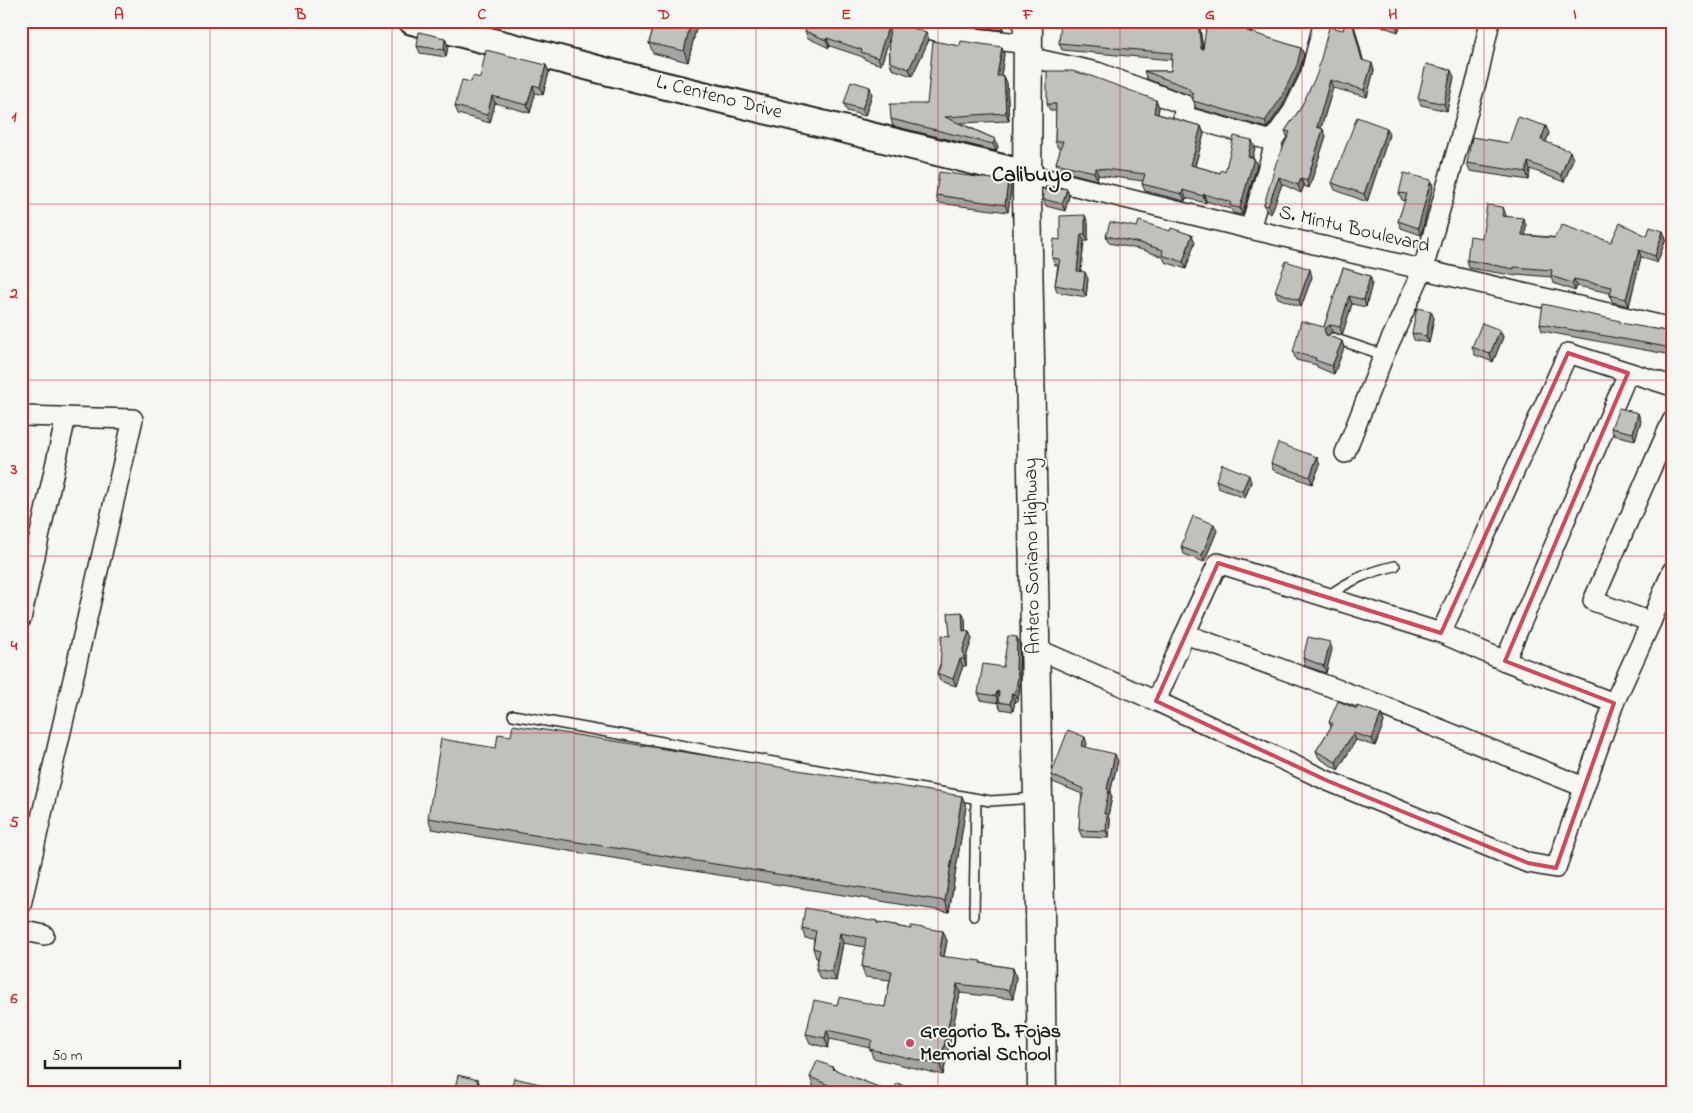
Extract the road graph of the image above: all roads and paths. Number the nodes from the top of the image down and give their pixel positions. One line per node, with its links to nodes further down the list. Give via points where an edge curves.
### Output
1 (412, 21): 7 (street, L. Centeno Drive)
2 (906, 21): 5 (street, via 948,35)
3 (1324, 21): 6 (street, via 1310,76)
4 (1490, 21): 9 (street, via 1478,76)
5 (1028, 41): 6 (street, via 1097,72 1185,105 1183,116); 7 (main road, Antero Soriano Highway)
6 (1272, 141): 8 (street, via 1273,150)
7 (1027, 174): 8 (street, S. Mintu Boulevard); 26 (main road, Antero Soriano Highway)
8 (1250, 229): 9 (street, S. Mintu Boulevard)
9 (1423, 269): 10 (street, S. Mintu Boulevard); 12 (street)
10 (1672, 328)
11 (1333, 338): 12 (lane)
12 (1384, 355): 18 (street)
13 (1628, 373): 14 (street); 25 (street, via 1568,353); 27 (street)
14 (1672, 386)
15 (21, 416): 16 (street)
16 (66, 418): 22 (street); 34 (street, via 133,419)
17 (1672, 421): 23 (street, via 1593,601)
18 (1345, 453)
19 (1395, 566): 21 (lane, via 1375,570 1348,582)
20 (1672, 571): 23 (street)
21 (1326, 598): 24 (street, via 1218,563); 25 (street)
22 (21, 619)
23 (1651, 622): 29 (street)
24 (1184, 634): 28 (street); 31 (street, via 1378,704)
25 (1441, 634): 27 (street)
26 (1035, 648): 28 (street); 32 (main road, Antero Soriano Highway)
27 (1505, 661): 29 (street)
28 (1156, 701): 31 (street, via 1328,782 1528,863 1556,868)
29 (1614, 703): 31 (street)
30 (513, 715): 33 (lane)
31 (1584, 787)
32 (1038, 798): 33 (lane); 38 (main road, Antero Soriano Highway)
33 (976, 799): 35 (lane)
34 (21, 905)
35 (974, 916)
36 (21, 930): 37 (street)
37 (44, 935)
38 (1042, 1092)

